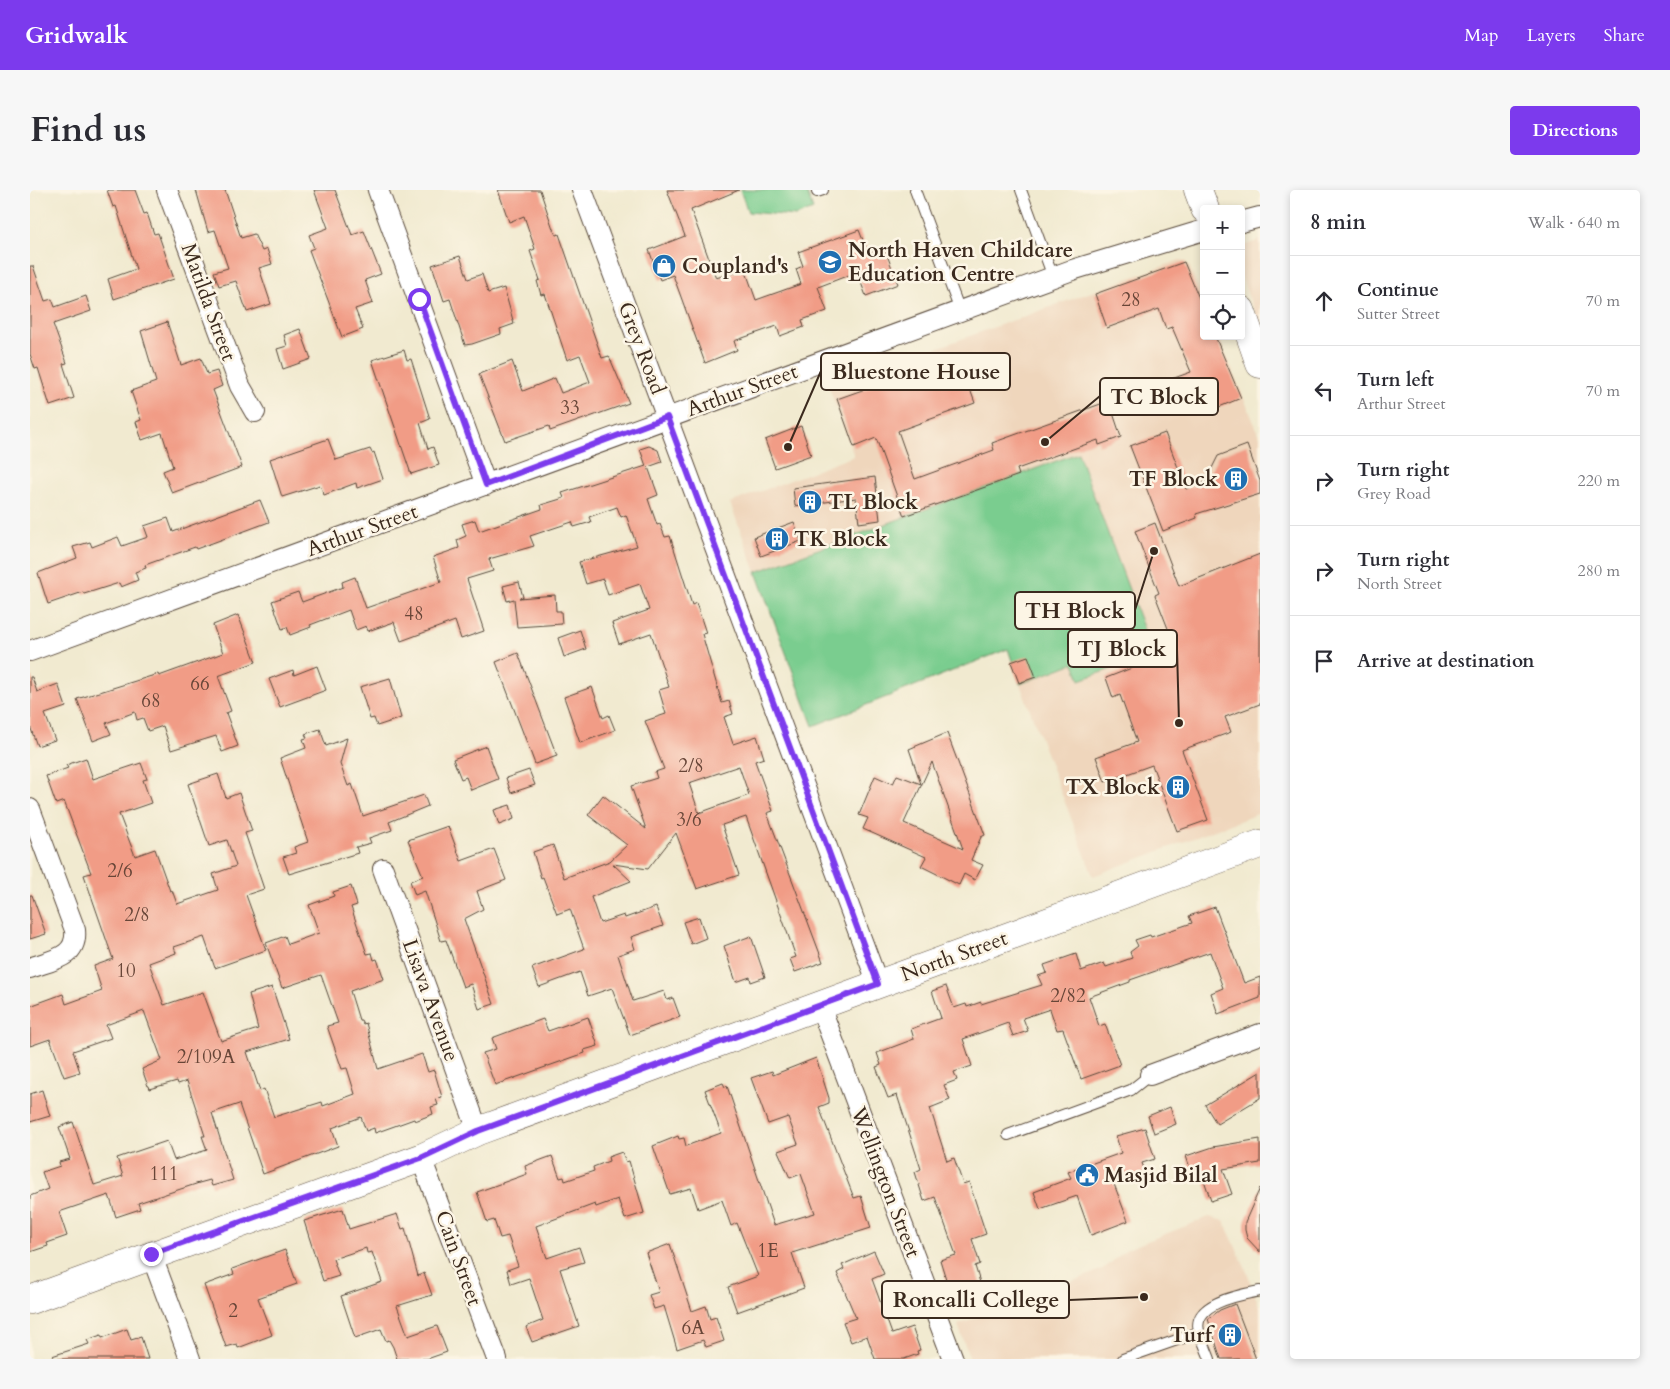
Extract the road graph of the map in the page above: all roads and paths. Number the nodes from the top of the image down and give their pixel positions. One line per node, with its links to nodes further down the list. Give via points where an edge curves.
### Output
1 (167, 190): 15 (street, Matilda Street, via 240,386)
2 (378, 190): 17 (street)
3 (582, 190): 16 (street, Grey Road)
4 (915, 190): 12 (lane)
5 (1021, 190): 11 (lane)
6 (1198, 190): 7 (main road)
7 (1204, 205)
8 (1260, 217): 9 (street)
9 (1245, 221)
10 (1200, 231): 11 (street, Arthur Street)
11 (1053, 277): 12 (street, Arthur Street)
12 (960, 311): 16 (street, Arthur Street)
13 (1245, 321): 14 (main road)
14 (1260, 364)
15 (255, 412)
16 (667, 417): 17 (street, Arthur Street); 23 (street, Grey Road)
17 (486, 485): 18 (street, Arthur Street)
18 (30, 652)
19 (30, 809): 22 (street, via 75,930 76,941 64,955)
20 (1260, 844): 23 (main road, North Street)
21 (383, 869): 27 (street, Lisava Avenue)
22 (30, 968)
23 (878, 984): 24 (main road, North Street)
24 (820, 1006): 27 (main road, North Street); 36 (street, Wellington Street)
25 (1260, 1034): 26 (street)
26 (1150, 1075): 28 (lane, via 1131,1090)
27 (478, 1131): 29 (main road, North Street)
28 (1008, 1135)
29 (421, 1158): 30 (main road, North Street); 35 (street, Cain Street)
30 (151, 1254): 32 (main road, North Street); 34 (street)
31 (1260, 1292): 33 (lane, via 1222,1302 1205,1311 1196,1326)
32 (30, 1300)
33 (1200, 1334): 37 (lane); 38 (lane)
34 (190, 1359)
35 (496, 1359)
36 (953, 1359)
37 (1123, 1359)
38 (1210, 1359)

